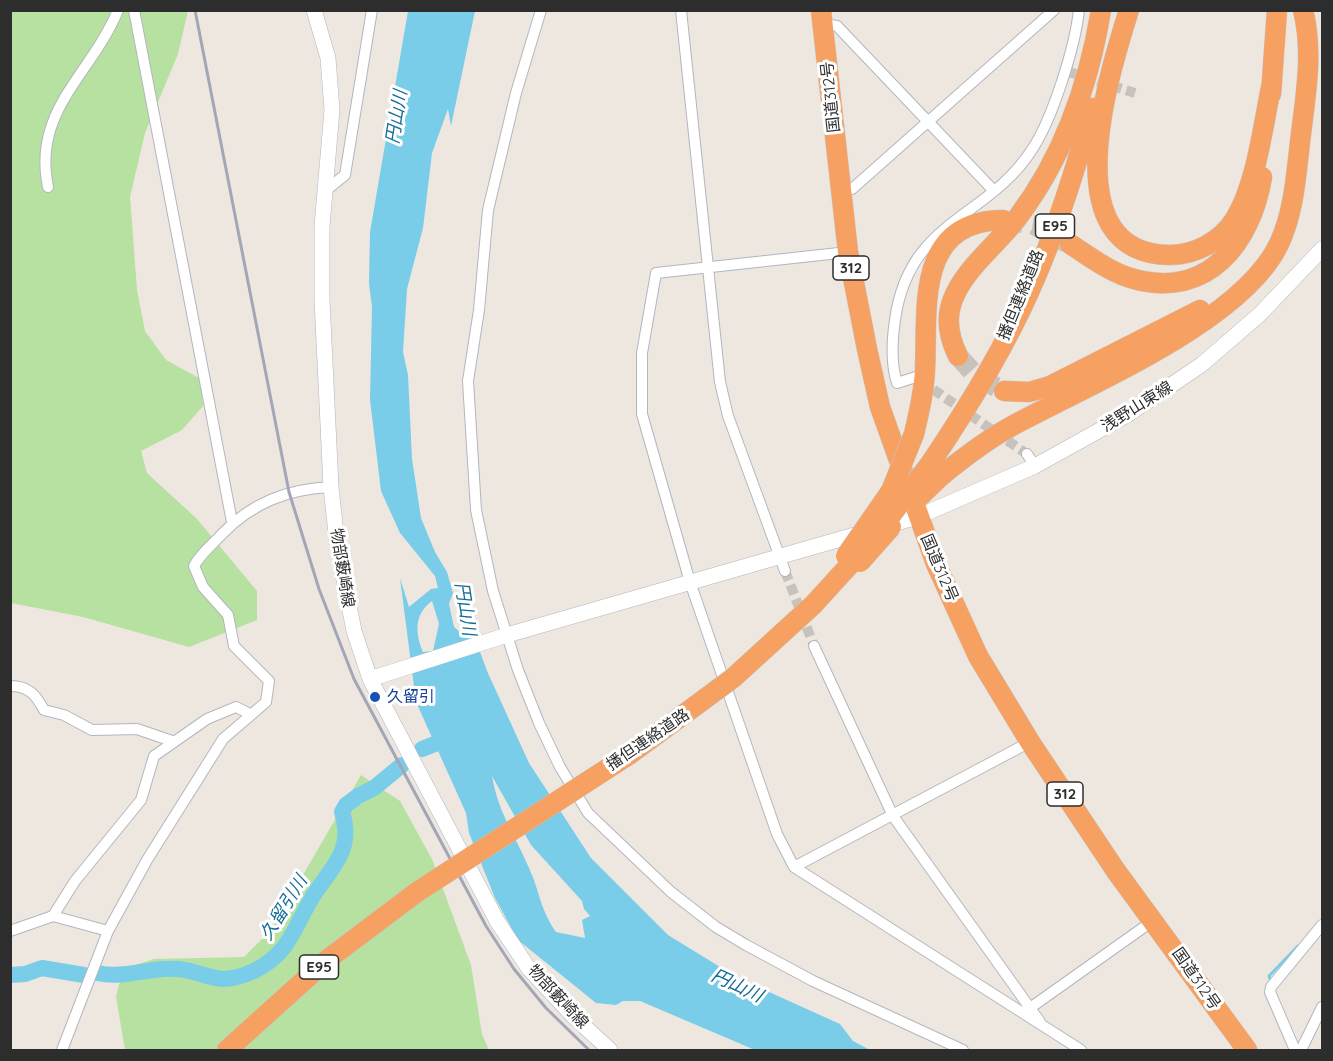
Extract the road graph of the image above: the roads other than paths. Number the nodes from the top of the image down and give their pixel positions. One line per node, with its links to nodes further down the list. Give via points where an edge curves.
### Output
1 (118, 10): 18 (street, via 54,116 45,157)
2 (134, 10): 34 (street)
3 (314, 10): 19 (main road, 物部藪崎線, via 328,58 332,110)
4 (372, 10): 19 (street, via 345,175)
5 (541, 10): 38 (street, via 488,210 468,381 476,510)
6 (681, 10): 27 (street)
7 (1054, 10): 17 (street)
8 (1079, 10): 20 (street, via 1067,71 1033,148)
9 (1105, 10): 14 (highway); 16 (highway)
10 (1126, 10): 14 (highway); 16 (highway)
11 (1277, 10): 15 (highway)
12 (1303, 10): 26 (highway, via 1308,66 1297,163 1288,219)
13 (822, 17): 17 (street, via 837,26); 21 (highway, 国道312号 / 312)
14 (1109, 36): 16 (highway)
15 (1272, 83): 16 (highway, via 1254,164 1236,218 1210,244 1179,255 1147,251 1113,227 1103,208); 23 (highway, via 1258,202 1244,236 1219,263 1181,280 1144,281 1109,269)
16 (1093, 94): 28 (highway, via 1029,202 956,292 948,325); 31 (highway, 播但連絡道路 / E95, via 1077,164 1030,289)
17 (927, 122): 20 (street); 21 (street, via 852,189)
18 (48, 187)
19 (325, 191): 32 (main road, 物部藪崎線, via 322,300)
20 (994, 191): 29 (street, via 929,243 906,278 894,326 894,374 897,384)
21 (841, 192): 25 (highway, 国道312号 / 312)
22 (1003, 220): 35 (highway, bridge, via 984,221 965,229 942,250 932,269 925,303 923,387 914,434 891,491)
23 (1070, 244)
24 (1323, 249): 33 (main road, 浅野山東線, via 1259,315 1201,365 1127,415)
25 (848, 252): 27 (street); 33 (highway, 国道312号 / 312, via 880,407)
26 (1273, 255): 30 (highway, via 1231,294 1063,380 1029,392); 31 (highway, via 1240,293 1202,322)
27 (708, 267): 36 (street, via 720,382 728,416); 37 (street, via 656,273 642,353 642,414)
28 (958, 356)
29 (916, 377)
30 (1004, 390)
31 (936, 470): 35 (highway, 播但連絡道路 / E95, bridge)
32 (331, 487): 34 (street, via 307,488 278,496); 40 (main road, 物部藪崎線, via 345,592)
33 (918, 517): 36 (main road, 浅野山東線); 44 (highway, 国道312号 / 312, via 978,656)
34 (232, 522): 42 (street, via 194,566 203,587 228,615 234,646 269,681 266,702)
35 (854, 559): 56 (highway, 播但連絡道路 / E95, bridge, via 733,678 630,754 417,892 328,959)
36 (782, 564): 37 (main road, 浅野山東線)
37 (690, 582): 38 (main road, 浅野山東線); 46 (street, via 777,834)
38 (503, 636): 40 (main road, 浅野山東線); 58 (street, via 560,767 588,813 671,892 746,945 813,981)
39 (814, 646): 45 (street)
40 (370, 679): 57 (main road, 物部藪崎線, via 497,921 529,969)
41 (10, 686): 43 (street, via 33,692 44,710 64,715 92,730 137,729)
42 (250, 714): 43 (street, via 236,706); 51 (street, via 223,739 196,779)
43 (172, 741): 47 (street, via 154,756 141,801 75,882)
44 (1030, 742): 45 (street); 48 (highway, 国道312号 / 312, via 1116,871)
45 (893, 816): 46 (street); 53 (street)
46 (794, 867): 54 (street)
47 (53, 916): 50 (street); 51 (street)
48 (1154, 920): 53 (street); 60 (highway, 国道312号 / 312)
49 (1323, 925): 61 (street, via 1270,992)
50 (10, 931)
51 (108, 931): 55 (street)
52 (1323, 1007): 62 (street)
53 (1030, 1008): 54 (street)
54 (1041, 1024): 59 (street)
55 (62, 1050)
56 (227, 1050)
57 (610, 1050)
58 (963, 1050)
59 (1081, 1050)
60 (1247, 1050)
61 (1295, 1050)
62 (1301, 1050)

